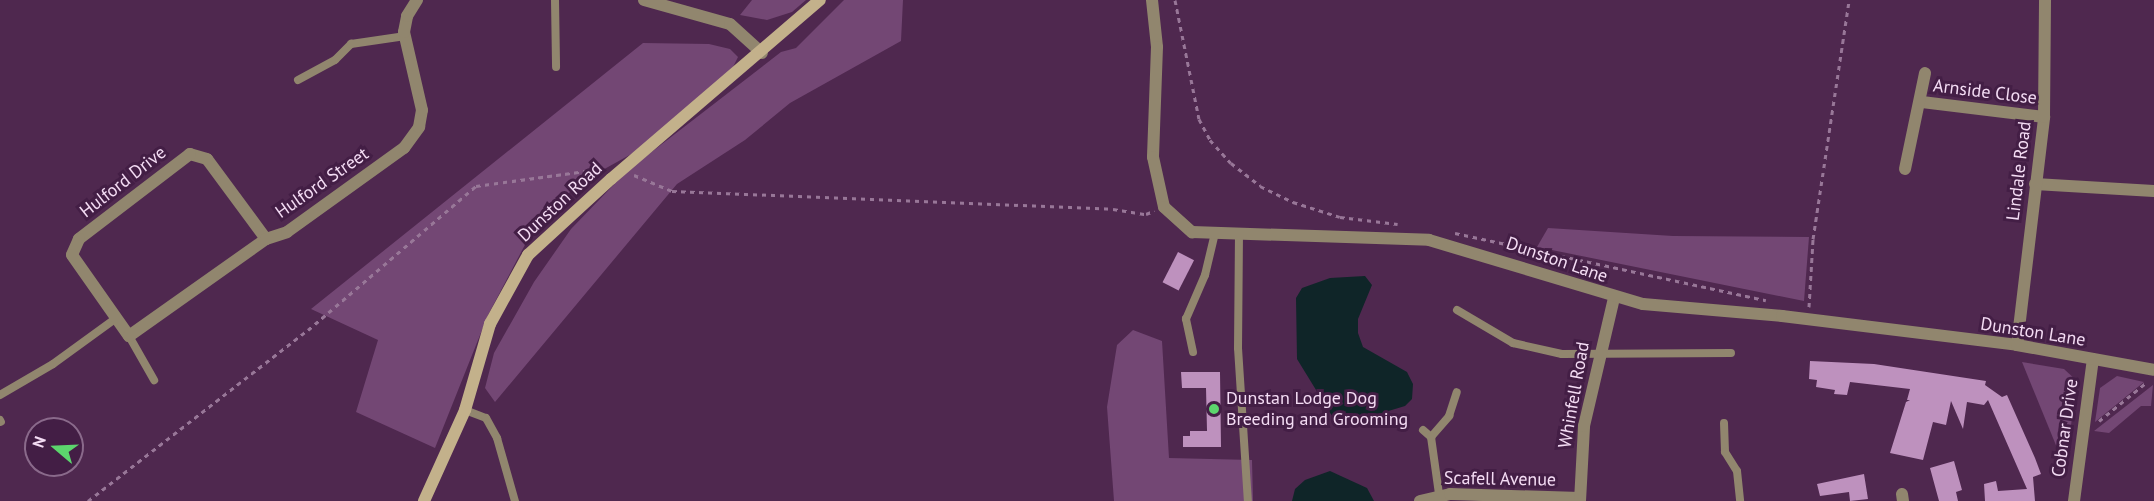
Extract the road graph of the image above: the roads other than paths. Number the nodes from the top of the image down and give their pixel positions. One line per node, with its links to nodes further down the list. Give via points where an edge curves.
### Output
1 (417, 0): 7 (street, Hulford Street, via 407,16)
2 (555, 0): 9 (lane)
3 (644, 0): 8 (street, via 730,24)
4 (820, 0): 8 (main road, Dunston Road)
5 (1152, 0): 17 (street, Dunston Lane, via 1157,47 1153,157 1164,207 1192,232)
6 (2045, 0): 13 (street, Lindale Road)
7 (405, 36): 11 (lane, via 351,44 335,60); 19 (street, Hulford Street, via 422,110 413,138 287,232)
8 (762, 53): 33 (main road, Dunston Road, via 611,178 528,255 490,324)
9 (556, 67)
10 (1925, 73): 12 (street, Arnside Close)
11 (298, 80)
12 (1922, 102): 13 (street, Arnside Close); 14 (street, Arnside Close)
13 (2044, 117): 15 (street, Lindale Road)
14 (1905, 169)
15 (2035, 184): 16 (street); 24 (street, Lindale Road)
16 (2154, 191)
17 (1215, 233): 18 (street, Dunston Lane); 25 (lane, via 1205,275 1186,320)
18 (1239, 234): 20 (street, Dunston Lane, via 1429,240 1487,255 1541,277); 41 (lane, via 1238,348)
19 (266, 239): 22 (street, Hulford Drive, via 207,159 197,153 184,157 79,240 72,250 73,259); 23 (street, Hulford Street)
20 (1614, 298): 24 (street, Dunston Lane, via 1682,310 1808,320); 27 (street, Whinfell Road)
21 (1458, 310): 27 (lane, via 1513,343 1562,354)
22 (115, 319): 23 (street, Hulford Drive); 32 (lane)
23 (129, 336): 30 (lane)
24 (2018, 345): 28 (street, Dunston Lane)
25 (1193, 352)
26 (1731, 353): 27 (lane)
27 (1598, 356): 38 (street, Whinfell Road, via 1584,426)
28 (2093, 359): 29 (street, Dunston Lane); 44 (street, Cobnar Drive)
29 (2153, 369)
30 (154, 380)
31 (1457, 392): 36 (lane, via 1449,416)
32 (0, 396)
33 (465, 410): 39 (main road, Dunston Road); 40 (lane, via 486,418 497,438)
34 (1724, 423): 43 (lane, via 1725,452 1737,471)
35 (1423, 430): 36 (lane)
36 (1431, 437): 37 (lane)
37 (1438, 494): 38 (street, Scafell Avenue); 42 (street, Scafell Avenue)
38 (1580, 500)
39 (424, 501)
40 (515, 501)
41 (1248, 501)
42 (1420, 501)
43 (1740, 501)
44 (2074, 501)

